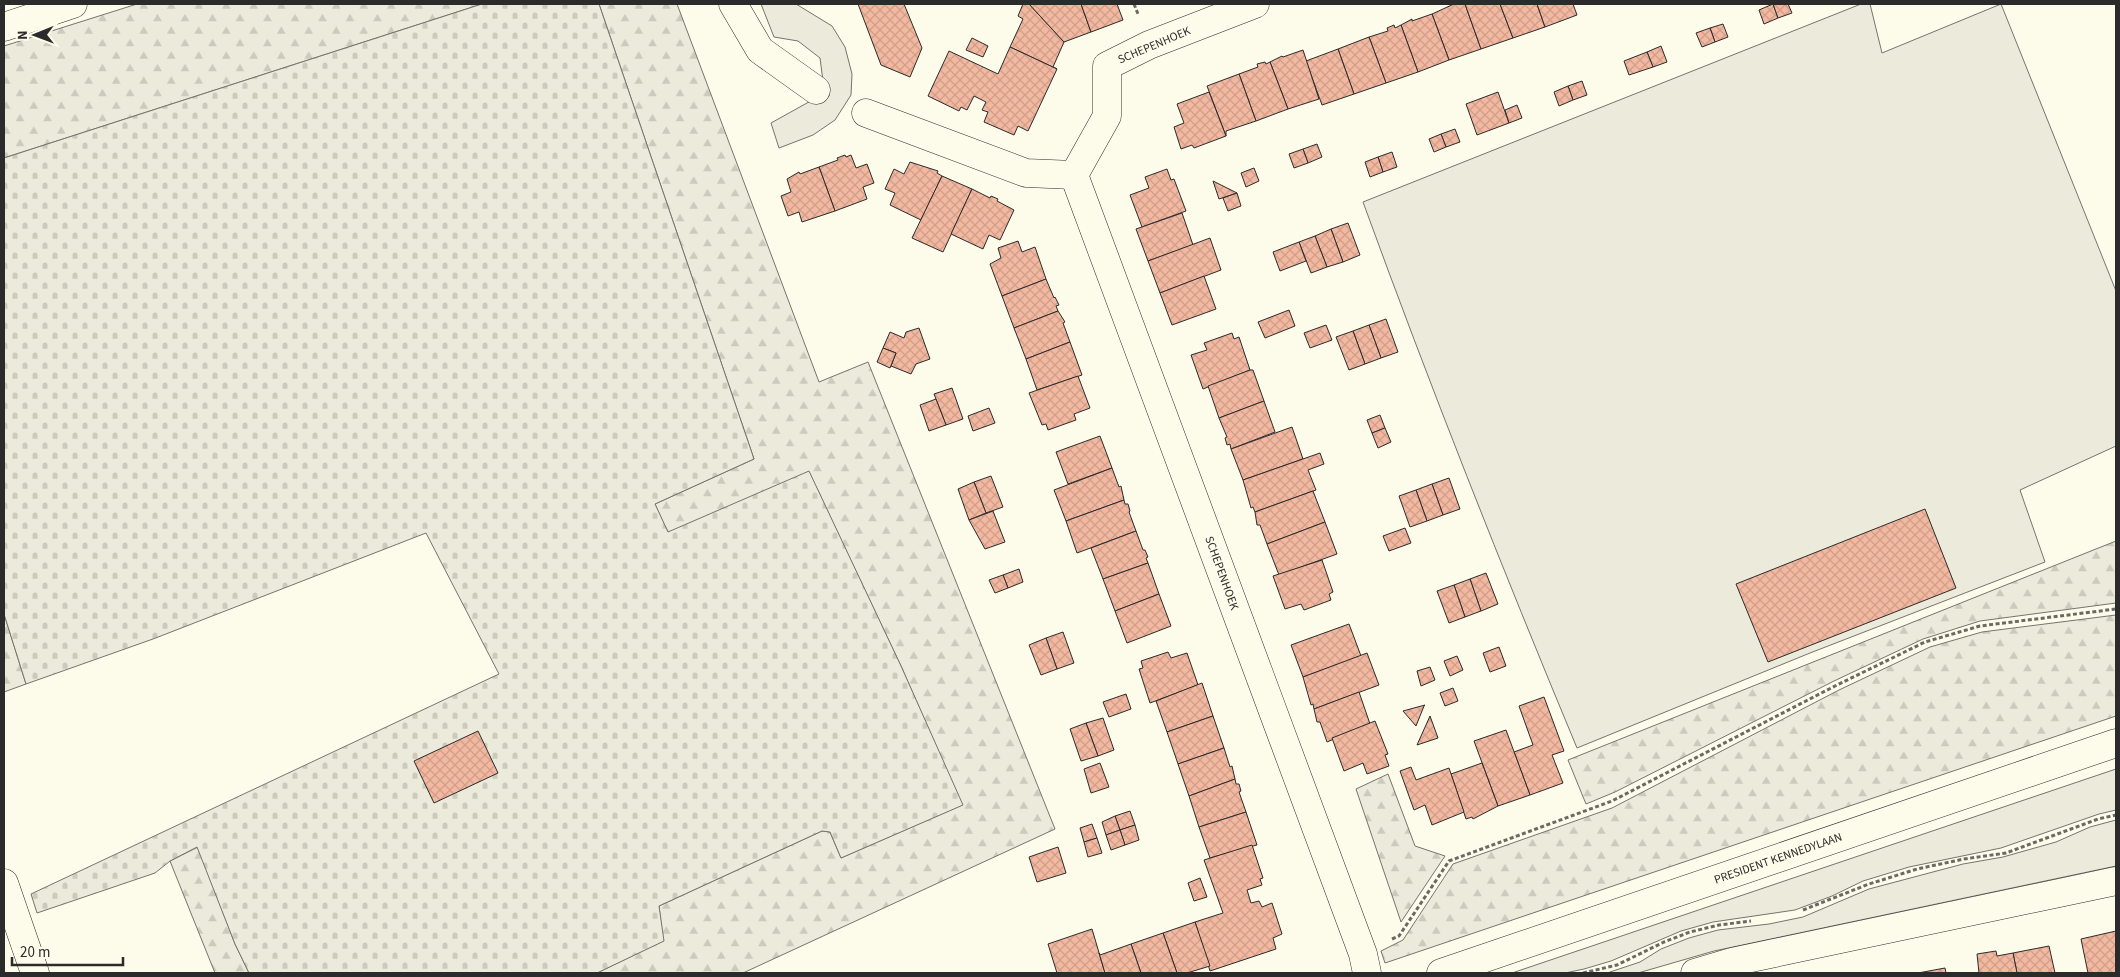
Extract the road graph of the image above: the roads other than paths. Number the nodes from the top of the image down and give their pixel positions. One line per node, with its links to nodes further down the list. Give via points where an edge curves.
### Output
1 (73, 4): 4 (street)
2 (733, 4): 5 (street, via 760,50)
3 (1255, 4): 7 (street, SCHEPENHOEK, via 1149,45 1107,66 1107,116)
4 (4, 27)
5 (816, 90)
6 (866, 113): 7 (street, via 1026,173)
7 (1074, 174): 11 (street, SCHEPENHOEK)
8 (2116, 744): 13 (street, PRESIDENT KENNEDYLAAN)
9 (2116, 881): 14 (street, via 1741,960)
10 (4, 883): 12 (street)
11 (1365, 964)
12 (35, 973)
13 (1440, 973)
14 (1695, 973)

